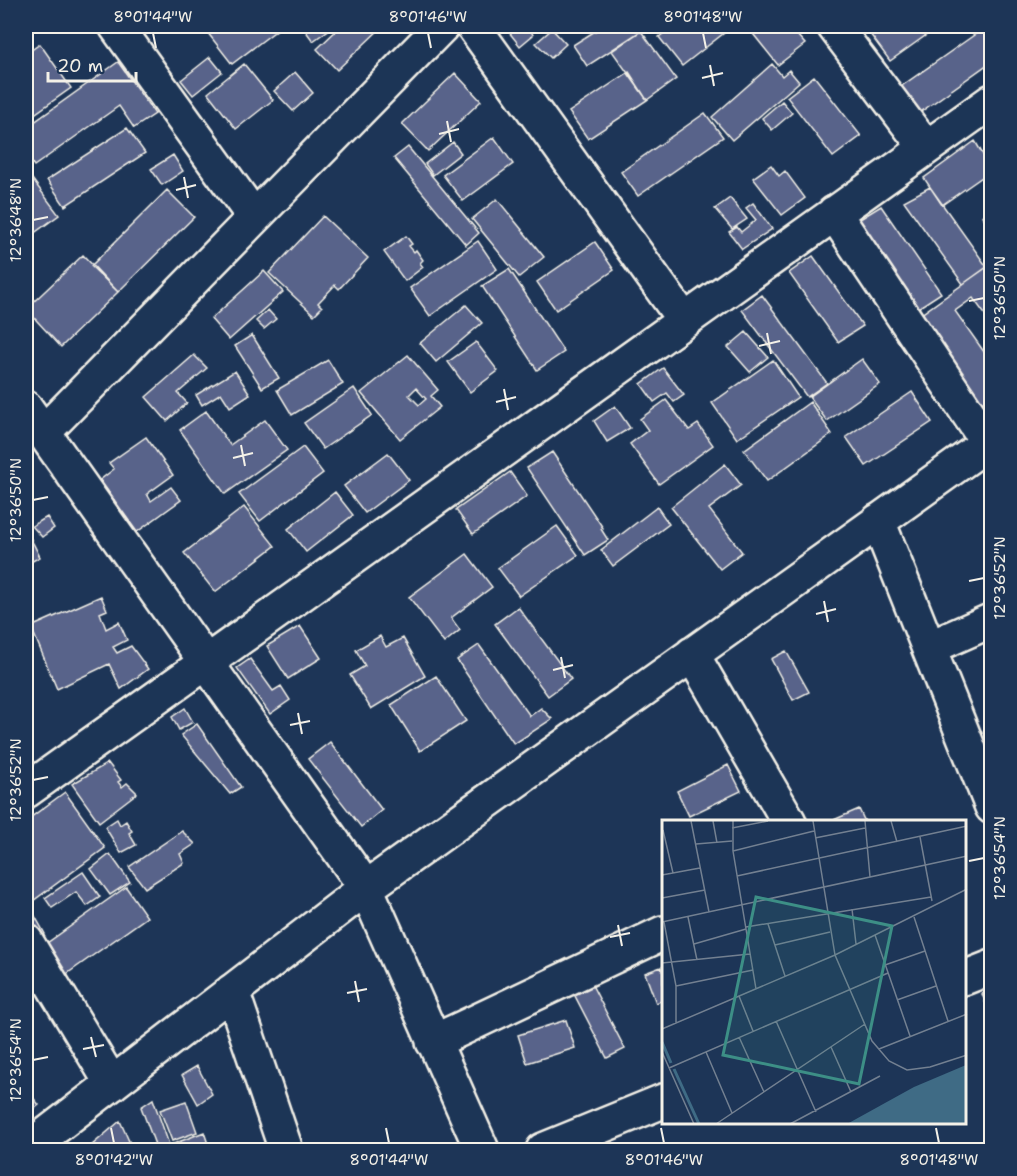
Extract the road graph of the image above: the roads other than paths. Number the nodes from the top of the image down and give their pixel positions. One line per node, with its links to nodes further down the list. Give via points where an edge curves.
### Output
1 (116, 26): 8 (street)
2 (441, 26): 8 (street)
3 (473, 26): 9 (street)
4 (834, 26): 6 (street)
5 (992, 101): 6 (street)
6 (926, 148): 7 (street)
7 (834, 213): 9 (street); 11 (street)
8 (254, 217): 10 (street)
9 (684, 320): 16 (street)
10 (34, 421): 16 (street)
11 (990, 441): 12 (street)
12 (878, 521): 14 (street); 15 (street)
13 (992, 620): 14 (street)
14 (929, 648): 17 (street)
15 (692, 654): 20 (street); 21 (street)
16 (206, 661): 18 (street); 21 (street)
17 (982, 758): 19 (street)
18 (26, 790)
19 (992, 807)
20 (788, 820)
21 (366, 888): 26 (street); 27 (street)
22 (662, 933): 27 (street)
23 (26, 941): 28 (street)
24 (992, 967): 25 (street)
25 (966, 977)
26 (232, 991): 28 (street); 31 (street)
27 (433, 1041): 32 (street)
28 (112, 1084): 30 (street)
29 (662, 1101): 33 (street)
30 (26, 1150)
31 (286, 1150)
32 (482, 1150)
33 (543, 1150)

